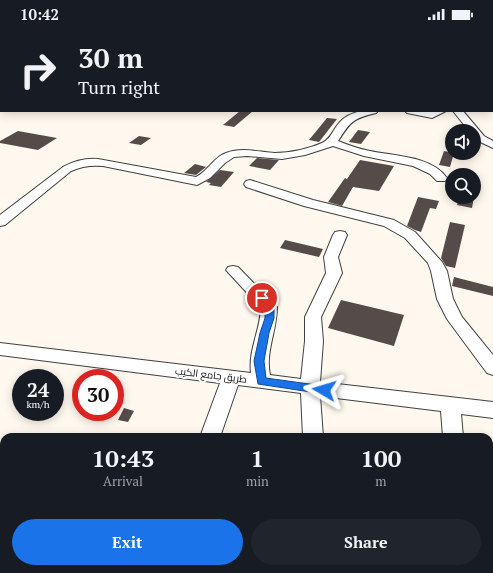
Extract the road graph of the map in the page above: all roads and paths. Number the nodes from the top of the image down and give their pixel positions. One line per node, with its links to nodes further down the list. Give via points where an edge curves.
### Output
1 (370, 112): 7 (street, via 346,122)
2 (414, 112): 3 (street, via 425,115)
3 (439, 112)
4 (459, 112): 5 (street)
5 (468, 124)
6 (481, 139): 8 (street)
7 (332, 142): 9 (street, via 369,154 424,166); 11 (street, via 283,156 230,155 207,176 196,181 103,163 75,164)
8 (493, 145)
9 (441, 178)
10 (250, 184): 15 (street, via 309,203 389,223 410,235 435,262 445,299 455,319)
11 (0, 222)
12 (340, 235): 18 (street, via 331,257 334,273 313,317 314,341)
13 (234, 270): 17 (street, via 269,306 270,318 264,333 259,361)
14 (1, 350): 16 (street, طريق جامع الكيب)
15 (493, 368)
16 (231, 378): 17 (street, طريق جامع الكيب); 21 (street)
17 (261, 382): 18 (street, طريق جامع الكيب)
18 (310, 388): 19 (street, طريق جامع الكيب); 22 (street)
19 (450, 405): 20 (street, طريق جامع الكيب); 23 (street)
20 (493, 410)
21 (211, 433)
22 (312, 433)
23 (453, 433)

